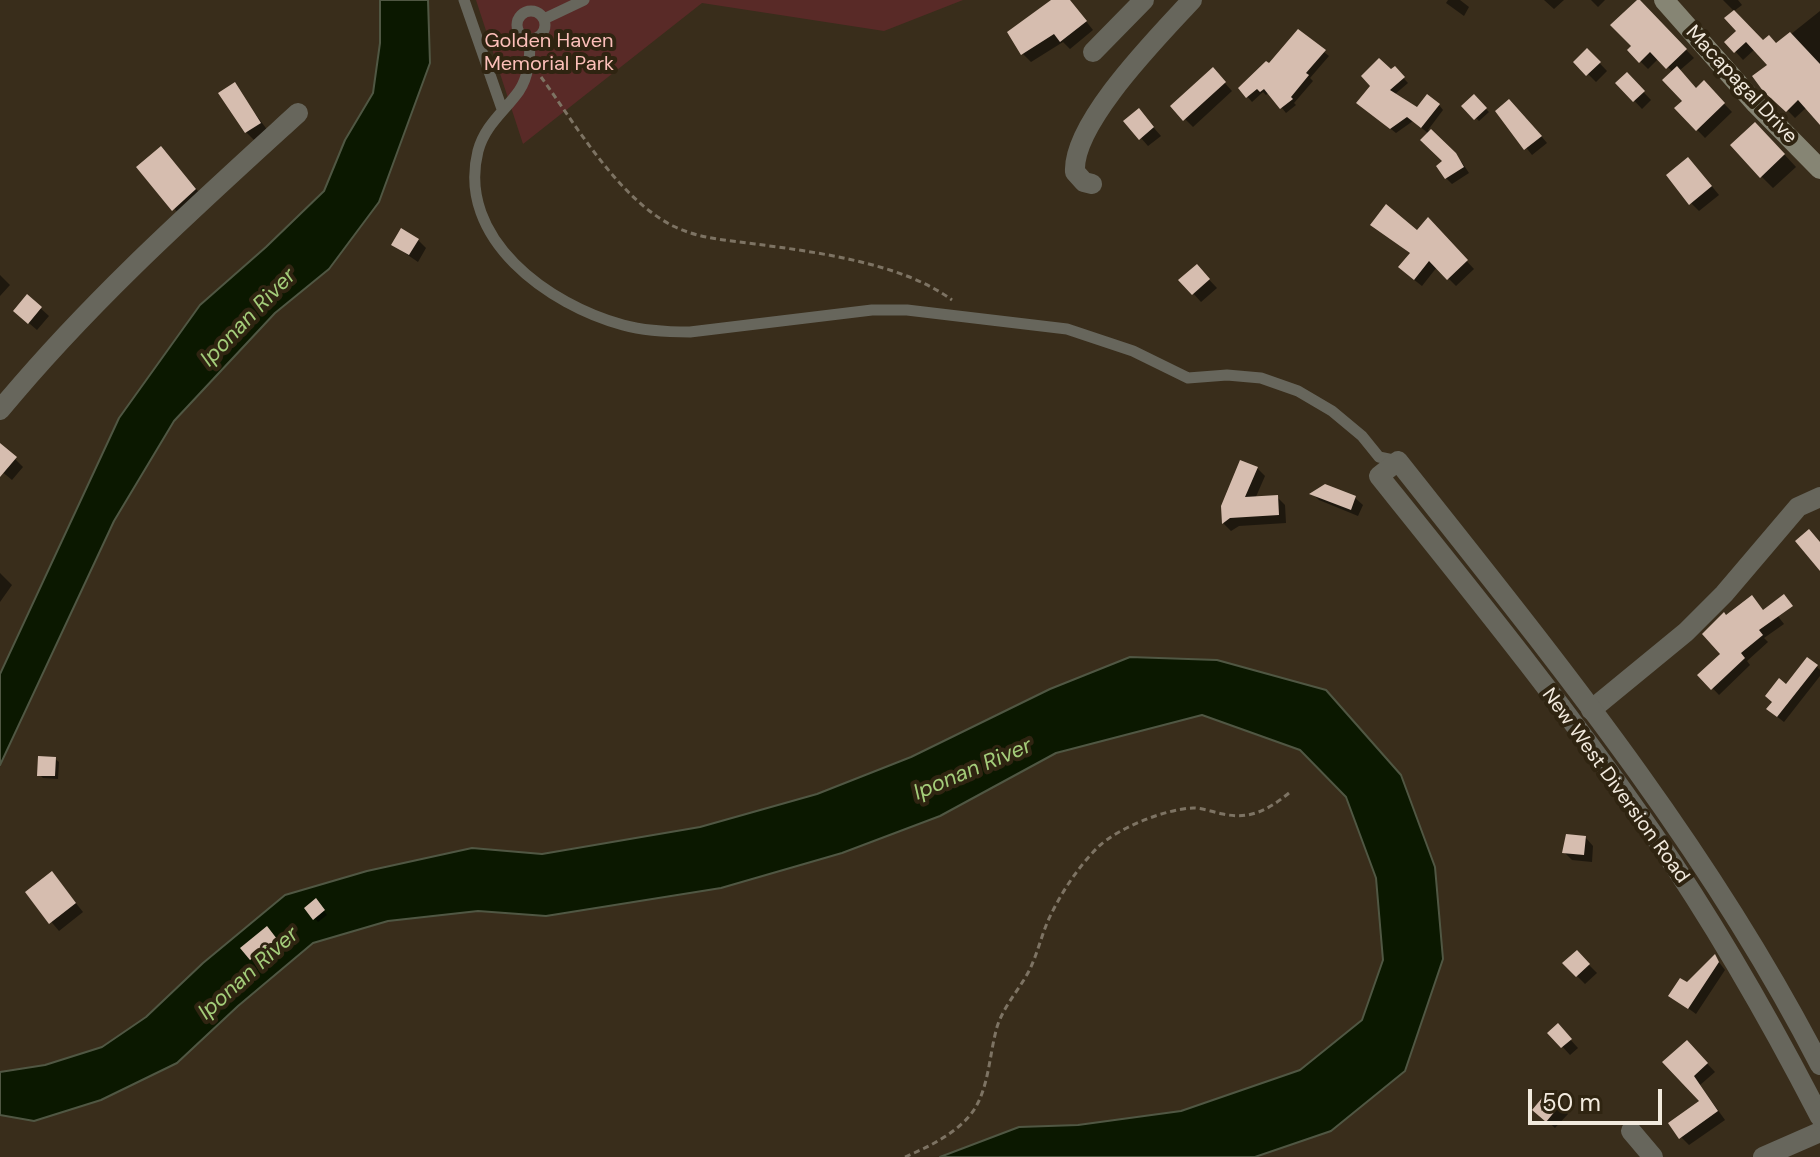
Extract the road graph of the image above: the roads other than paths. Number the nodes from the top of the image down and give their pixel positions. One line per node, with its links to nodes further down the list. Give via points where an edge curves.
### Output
1 (464, 0): 9 (lane)
2 (584, 0): 6 (lane)
3 (1144, 0): 8 (street)
4 (1192, 0): 12 (street, via 1083,134 1075,172)
5 (1664, 0): 11 (main road, Macapagal Drive)
6 (544, 19): 7 (lane, via 543,33); 7 (lane, via 534,11 519,18 519,32)
7 (530, 39): 9 (lane, via 530,61 519,91)
8 (1093, 52)
9 (502, 109): 14 (lane, via 489,126 474,176 488,230 514,265 581,311 660,332 872,310 970,315 1067,329 1133,351 1188,378 1261,378 1298,391 1362,436)
10 (298, 113): 13 (street, via 107,291)
11 (1820, 169)
12 (1092, 184)
13 (0, 410)
14 (1385, 464): 16 (street, New West Diversion Road, via 1517,610); 18 (street, New West Diversion Road, via 1653,833 1747,984)
15 (1820, 497): 16 (street, via 1798,507 1686,632)
16 (1591, 710): 17 (street, New West Diversion Road, via 1673,820)
17 (1820, 1065)
18 (1820, 1117)
19 (1631, 1131): 21 (street)
20 (1820, 1132): 22 (street)
21 (1653, 1157)
22 (1763, 1157)

